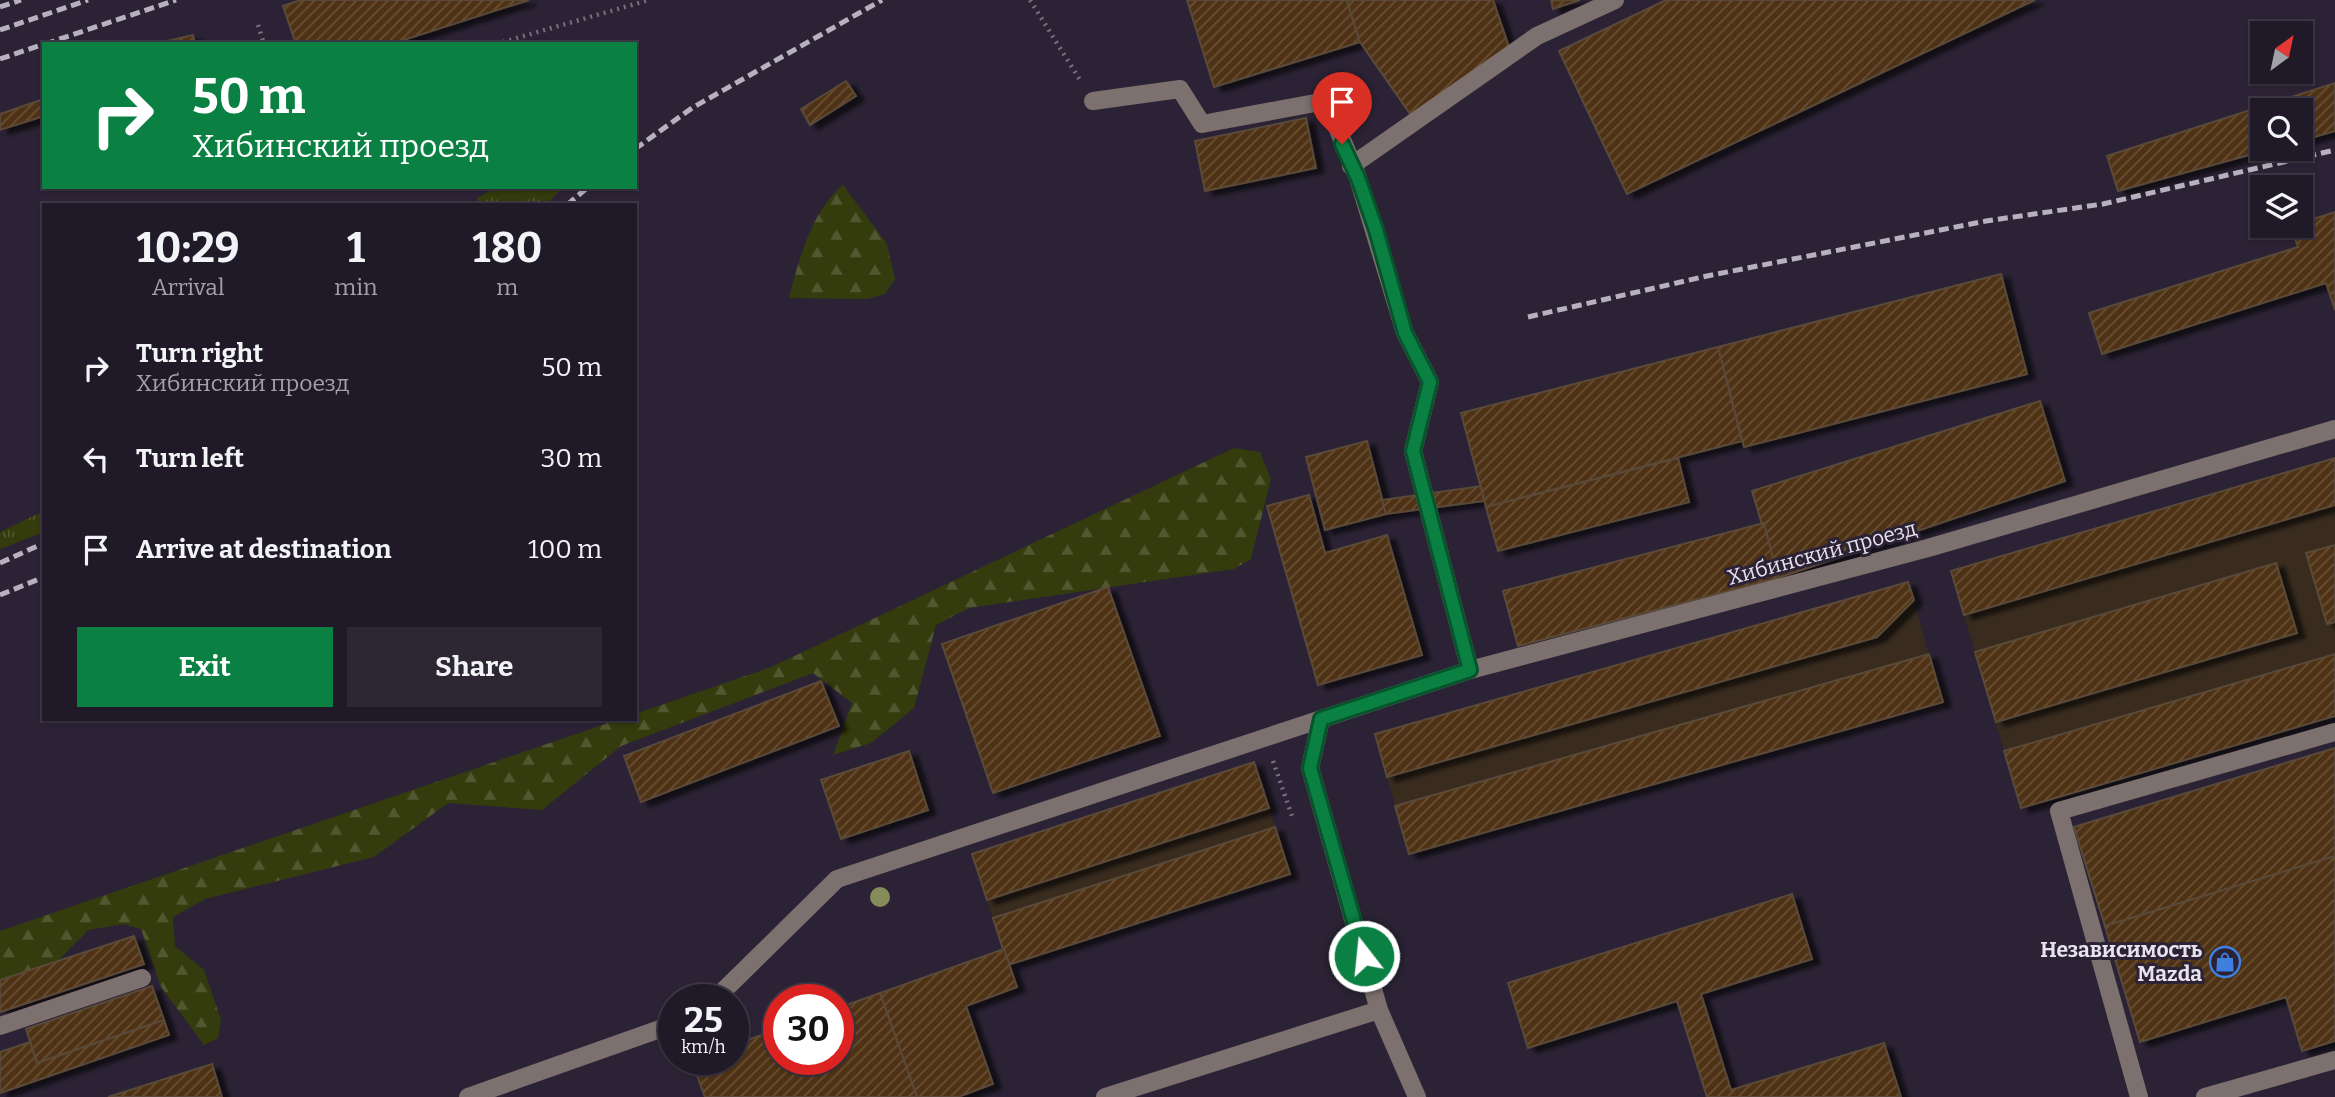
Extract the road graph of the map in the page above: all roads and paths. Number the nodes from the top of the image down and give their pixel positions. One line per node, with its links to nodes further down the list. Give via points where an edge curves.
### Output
1 (649, 0): 6 (path)
2 (1030, 0): 7 (path)
3 (1615, 0): 8 (street, via 1537,36)
4 (258, 25): 5 (path)
5 (263, 42)
6 (503, 42)
7 (1093, 101): 8 (street, via 1180,89 1202,124 1326,101)
8 (1350, 166): 10 (street, via 1376,230 1405,333 1430,382 1413,451)
9 (2335, 429): 10 (street, Хибинский проезд, via 1928,548)
10 (1470, 670): 11 (street, Хибинский проезд)
11 (1321, 719): 14 (street, Хибинский проезд, via 837,879); 15 (street, via 1310,768)
12 (2335, 732): 22 (street, via 2059,811)
13 (142, 978): 16 (street)
14 (730, 984)
15 (1379, 1010): 20 (street); 21 (street)
16 (0, 1026)
17 (658, 1030): 19 (street)
18 (2335, 1060): 23 (street)
19 (468, 1097)
20 (1105, 1097)
21 (1417, 1097)
22 (2140, 1097)
23 (2206, 1097)

